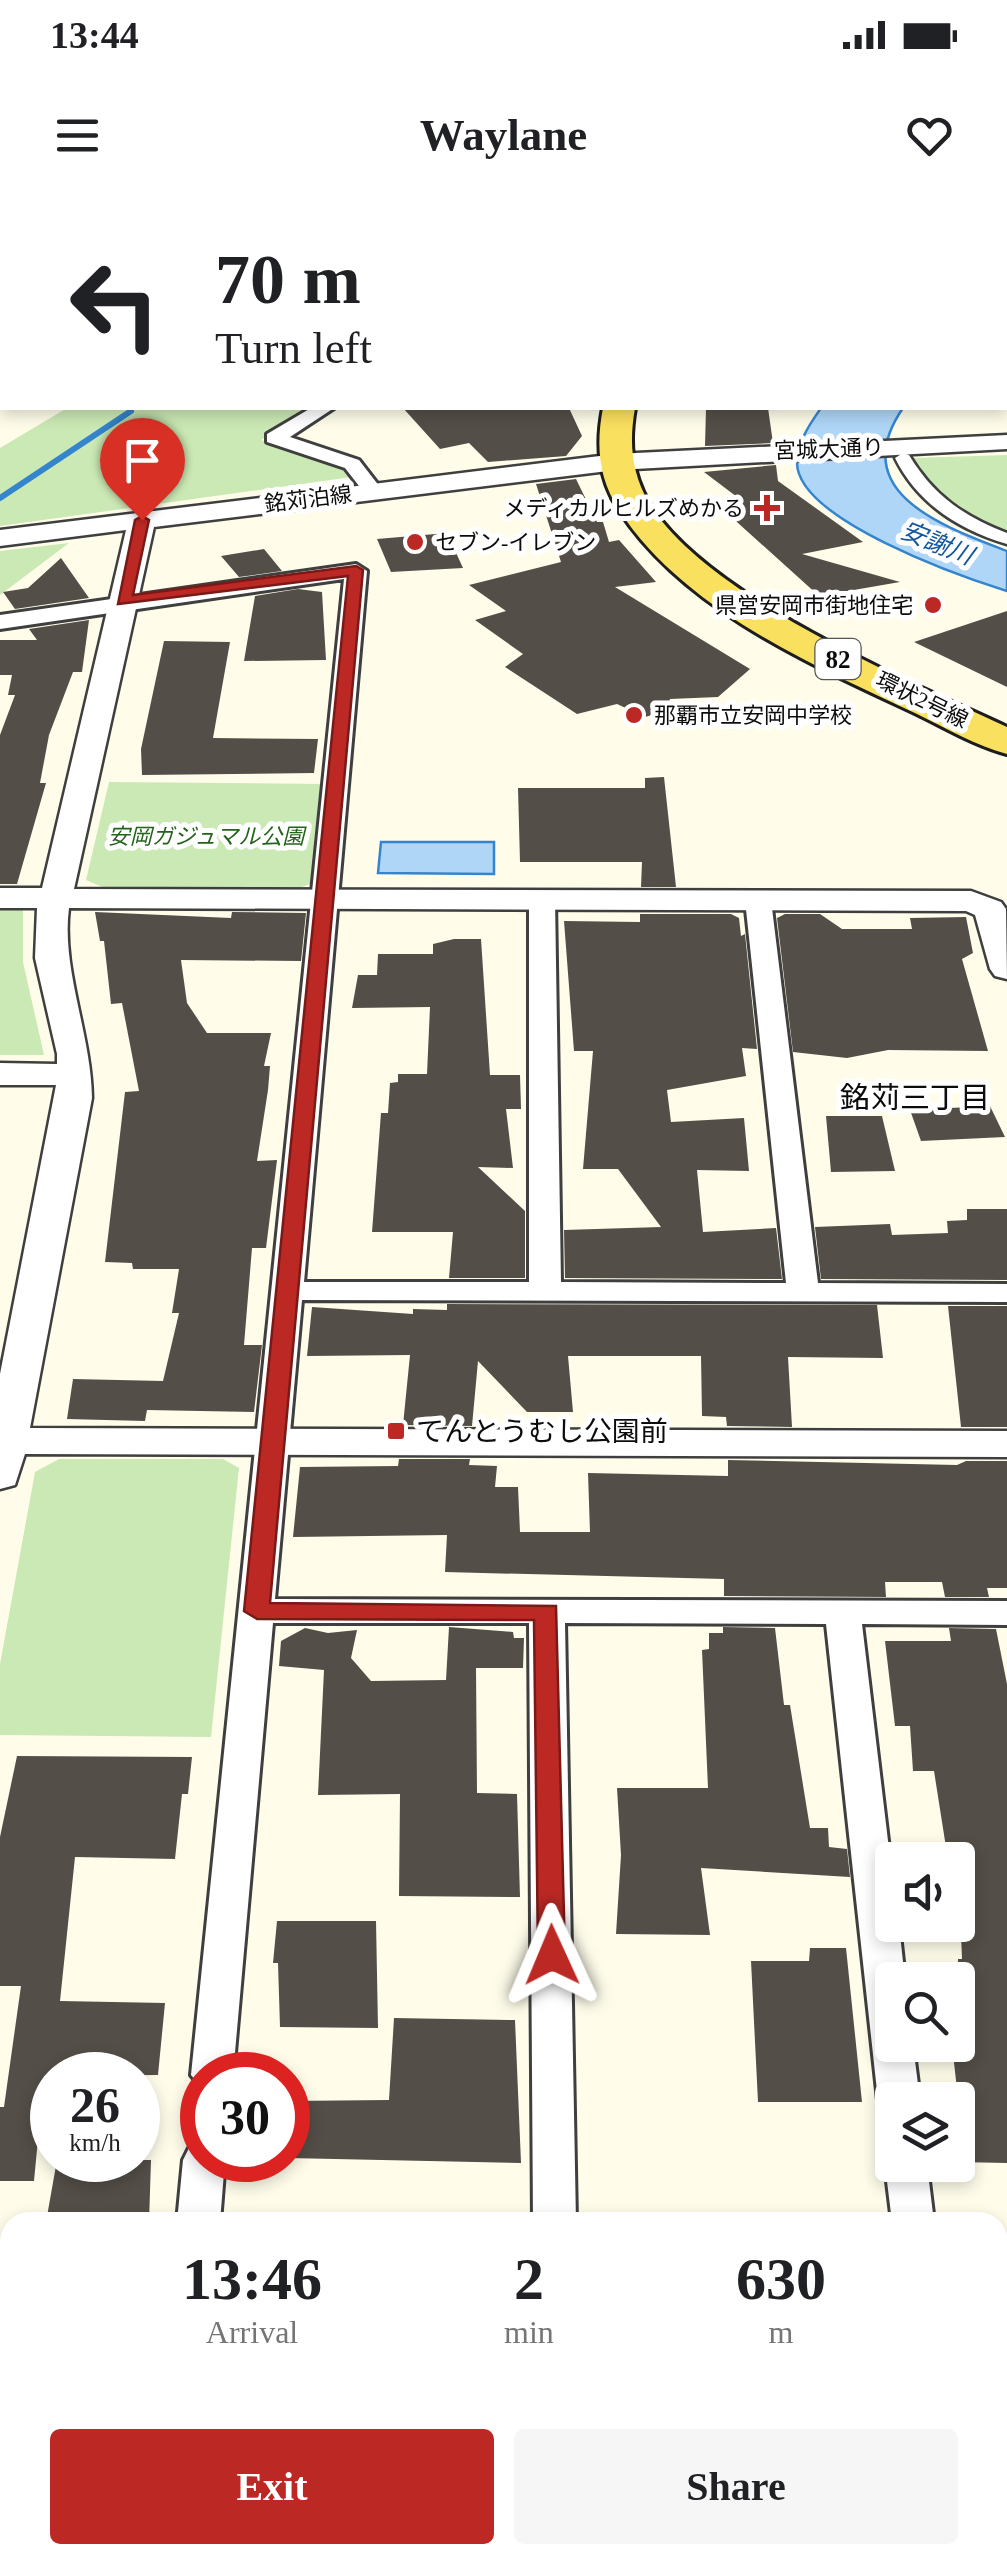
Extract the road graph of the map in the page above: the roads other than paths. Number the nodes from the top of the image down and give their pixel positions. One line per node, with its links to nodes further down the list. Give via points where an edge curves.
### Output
1 (321, 410): 6 (street, via 274,438 352,464)
2 (620, 410): 4 (main road, 環状2号線 / 82)
3 (1007, 442): 5 (street, 宮城大通り)
4 (639, 449): 5 (street, 宮城大通り); 6 (street, 銘苅泊線); 12 (main road, 環状2号線 / 82, via 688,524 749,585 832,635); 13 (main road, 環状2号線 / 82, via 624,485 660,539 716,590 808,645)
5 (907, 452): 9 (street, via 926,495)
6 (372, 490): 7 (street, 銘苅泊線)
7 (142, 520): 8 (street, 銘苅泊線); 10 (street)
8 (0, 538)
9 (1007, 539)
10 (124, 601): 11 (street); 14 (street, via 356,570); 16 (street)
11 (0, 622)
12 (1007, 719)
13 (1007, 742)
14 (326, 896): 16 (street); 17 (street); 23 (street)
15 (0, 898): 16 (street)
16 (55, 898): 22 (street, via 52,958)
17 (542, 899): 18 (street); 24 (street)
18 (758, 900): 19 (street); 25 (street)
19 (995, 902): 20 (street)
20 (1007, 969)
21 (0, 1074): 22 (street)
22 (74, 1075): 29 (street, via 70,1123)
23 (288, 1291): 24 (street); 27 (street)
24 (546, 1291): 25 (street)
25 (803, 1292): 26 (street)
26 (1007, 1293)
27 (273, 1442): 28 (street); 29 (street); 30 (street)
28 (1007, 1444)
29 (2, 1453)
30 (257, 1611): 31 (street); 34 (street)
31 (547, 1612): 32 (street); 39 (street)
32 (842, 1612): 33 (street); 35 (street)
33 (1007, 1613)
34 (214, 2052)
35 (897, 2082)
36 (202, 2182): 38 (street)
37 (908, 2182): 40 (street)
38 (199, 2212)
39 (555, 2212)
40 (912, 2212)

